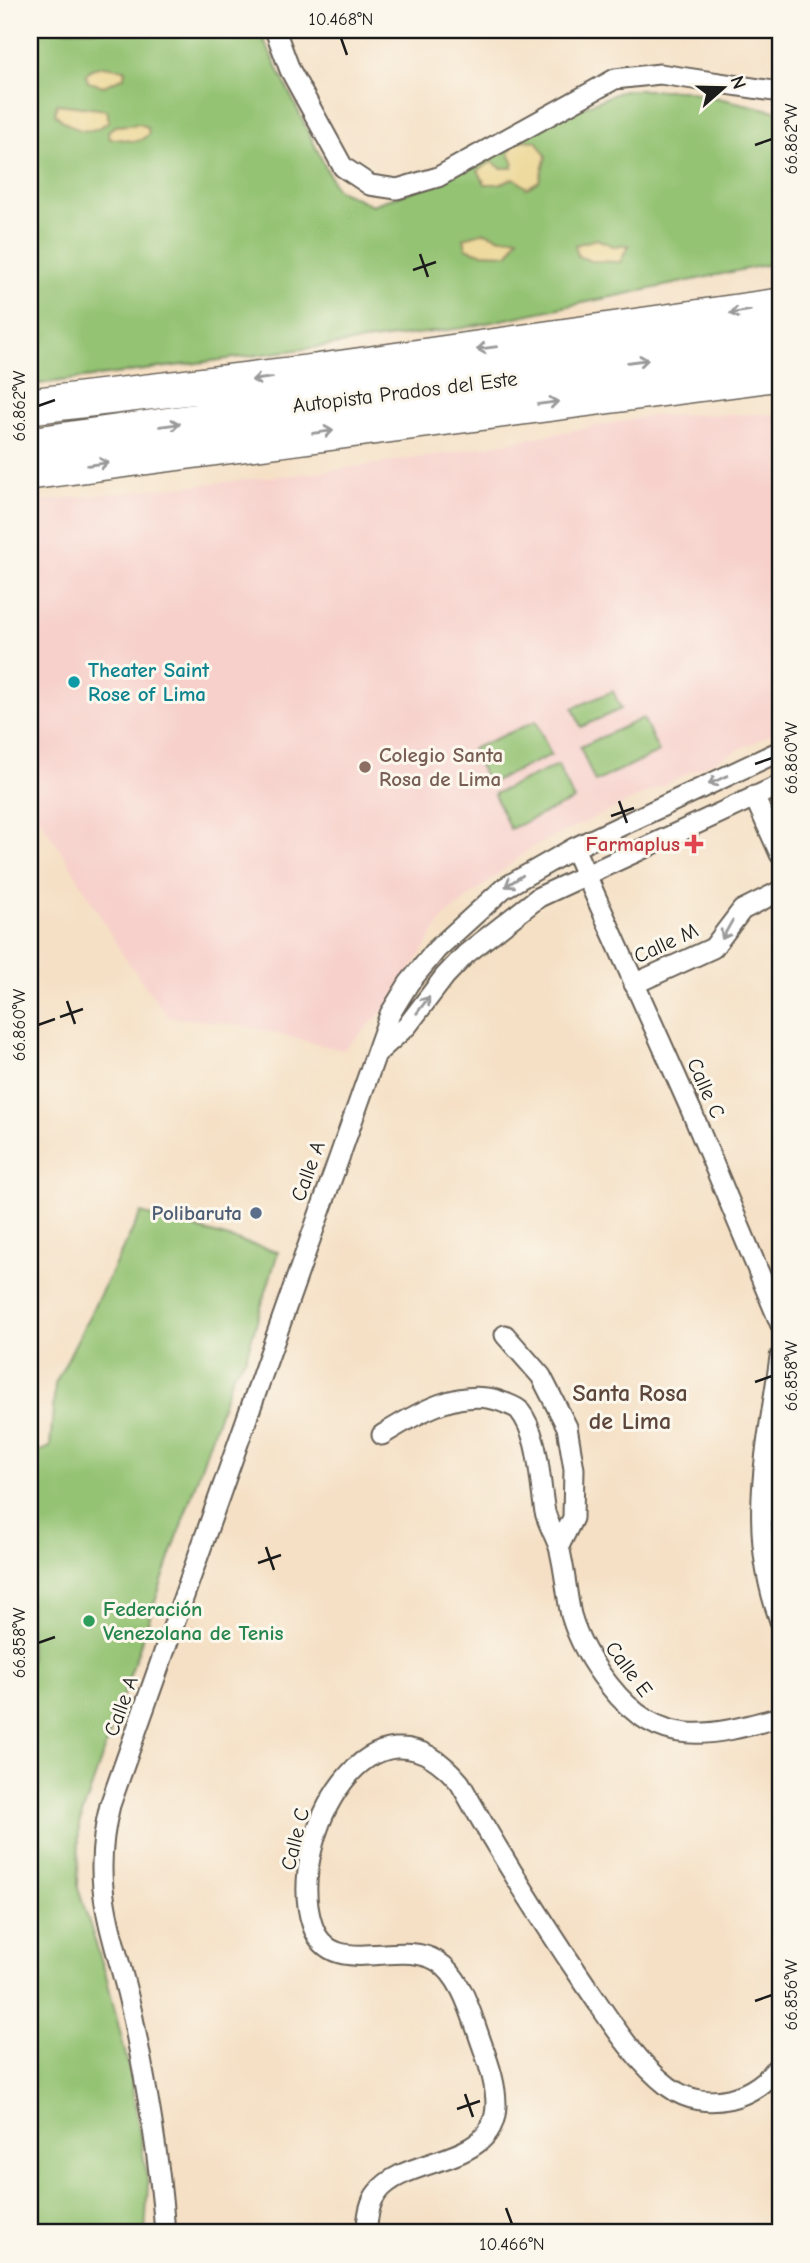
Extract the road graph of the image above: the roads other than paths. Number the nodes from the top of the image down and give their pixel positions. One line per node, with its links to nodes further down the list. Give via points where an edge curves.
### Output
1 (275, 30): 2 (street, via 290,70 343,167 370,185 397,189 438,177 615,79 660,74)
2 (780, 92)
3 (780, 306): 4 (highway, Autopista Prados del Este, one-way to 4)
4 (703, 335): 5 (highway, Autopista Prados del Este); 7 (highway, Autopista Prados del Este, one-way to 7, via 315,372); 8 (highway, Autopista Prados del Este, one-way to 4)
5 (780, 339)
6 (780, 373): 9 (highway, one-way to 6)
7 (30, 406)
8 (30, 445)
9 (30, 472)
10 (780, 751): 13 (street, Calle A, one-way to 13)
11 (780, 785): 12 (street, Calle A)
12 (754, 796): 14 (street); 15 (street, Calle A)
13 (574, 848): 15 (street, Calle C); 18 (street, Calle A, one-way to 18, via 504,888 444,942 408,984 390,1014)
14 (780, 854)
15 (585, 873): 17 (street, Calle C); 18 (street, Calle A, one-way to 15, via 407,1026 445,976 489,933 539,897)
16 (780, 891): 17 (street, Calle M, one-way to 17, via 741,909 713,948)
17 (634, 984): 19 (street, Calle C)
18 (376, 1054): 27 (street, Calle A, via 103,1831 100,1881 148,2097)
19 (780, 1323)
20 (505, 1335): 23 (street, via 541,1376 567,1427 574,1469 573,1518)
21 (780, 1357): 24 (street, via 761,1486 760,1531 765,1571)
22 (382, 1435): 23 (street, Calle E, via 442,1403 494,1398 518,1408 532,1433 546,1517)
23 (559, 1546): 25 (street, Calle E, via 572,1617 585,1648 602,1676 638,1717 689,1734 741,1728)
24 (780, 1621)
25 (780, 1717)
26 (780, 2063): 28 (street, Calle C, via 771,2079 734,2099 693,2098 671,2088 608,2018 444,1763 410,1750 372,1754 350,1771 320,1823 307,1887 312,1924 328,1950 342,1955 424,1954 439,1962 453,1976 468,2005 494,2082 496,2106 493,2127 477,2144 388,2180 375,2195)
27 (165, 2233)
28 (366, 2233)

